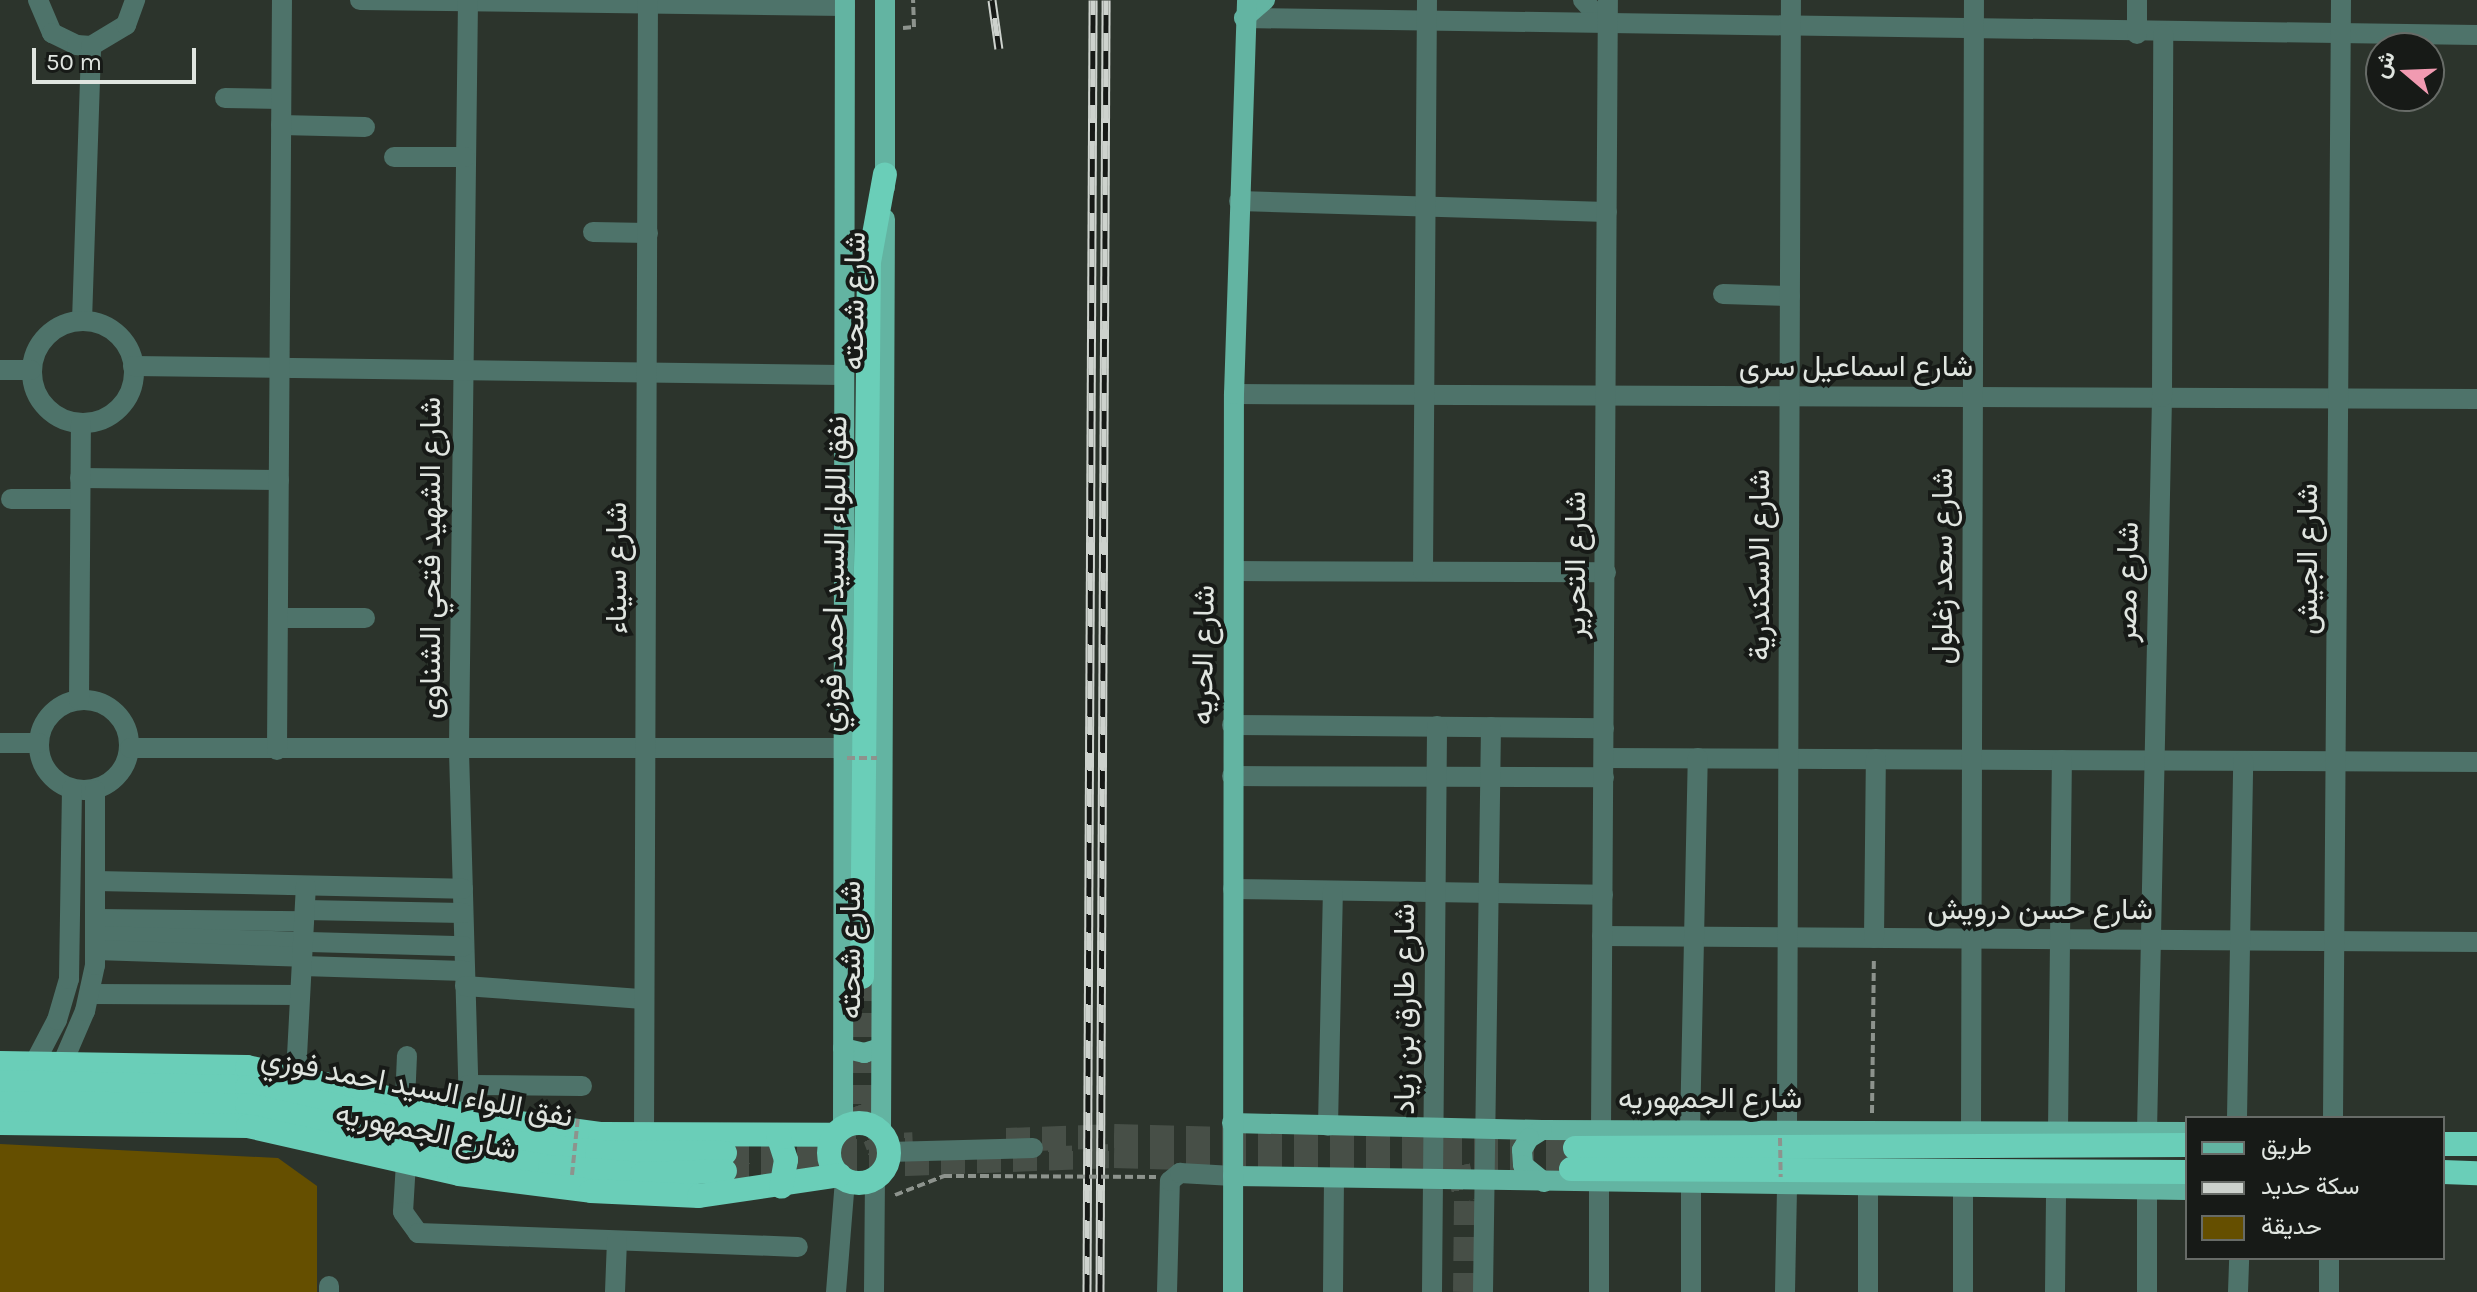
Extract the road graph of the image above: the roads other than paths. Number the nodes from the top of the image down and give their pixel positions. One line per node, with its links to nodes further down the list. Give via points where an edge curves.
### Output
1 (38, 0): 25 (street, via 52,33)
2 (135, 0): 25 (street, via 126,25)
3 (282, 0): 27 (street)
4 (360, 0): 5 (street)
5 (468, 0): 14 (street); 31 (street, شارع الشهيد فتحي الشناوى)
6 (885, 0): 32 (main road, شارع شحته)
7 (1265, 0): 16 (main road)
8 (1583, 0): 18 (street)
9 (1608, 0): 18 (street, شارع التحرير)
10 (1791, 0): 19 (street, شارع الاسكندرية)
11 (1974, 0): 21 (street, شارع سعد زغلول)
12 (2137, 0): 22 (street)
13 (2341, 0): 20 (street, شارع الجيش)
14 (648, 1): 15 (street); 37 (street, شارع سيناء)
15 (845, 3): 47 (main road, شارع شحته)
16 (1245, 9): 17 (street); 33 (main road, شارع الحريه)
17 (1427, 10): 18 (street); 34 (street)
18 (1608, 27): 19 (street); 35 (street, شارع التحرير)
19 (1791, 30): 21 (street); 39 (street, شارع الاسكندرية)
20 (2341, 31): 23 (street); 24 (street); 54 (street, شارع الجيش)
21 (1974, 32): 22 (street); 52 (street, شارع سعد زغلول)
22 (2137, 34): 23 (street)
23 (2163, 34): 53 (street, شارع مصر)
24 (2477, 35)
25 (91, 46): 40 (street)
26 (225, 98): 27 (street)
27 (281, 99): 28 (street)
28 (281, 125): 29 (street); 42 (street)
29 (365, 127)
30 (394, 157): 31 (street)
31 (465, 157): 45 (street, شارع الشهيد فتحي الشناوى)
32 (885, 174): 115 (highway, نفق اللواء السيد احمد فوزي, via 869,262); 121 (main road, شارع شحته)
33 (1239, 201): 34 (street); 48 (main road, شارع الحريه)
34 (1425, 207): 35 (street); 49 (street)
35 (1607, 212): 50 (street, شارع التحرير)
36 (593, 232): 37 (street)
37 (648, 233): 46 (street, شارع سيناء)
38 (1723, 294): 39 (street)
39 (1790, 296): 51 (street, شارع الاسكندرية)
40 (82, 321): 41 (street, via 110,329 129,351); 44 (street, via 67,323 42,341)
41 (133, 366): 42 (street); 56 (street, via 125,402 105,418)
42 (280, 367): 45 (street); 58 (street)
43 (0, 370): 44 (street)
44 (31, 370): 56 (street, via 40,401 51,413)
45 (461, 370): 46 (street); 76 (street, شارع الشهيد فتحي الشناوى)
46 (647, 372): 47 (street); 74 (street, شارع سيناء)
47 (842, 375): 77 (main road, شارع شحته)
48 (1234, 394): 49 (street, شارع اسماعيل سرى); 61 (main road, شارع الحريه)
49 (1424, 395): 50 (street, شارع اسماعيل سرى); 62 (street)
50 (1606, 396): 51 (street, شارع اسماعيل سرى); 63 (street, شارع التحرير)
51 (1790, 396): 52 (street, شارع اسماعيل سرى); 79 (street, شارع الاسكندرية)
52 (1973, 397): 53 (street, شارع اسماعيل سرى); 81 (street, شارع سعد زغلول)
53 (2162, 397): 54 (street, شارع اسماعيل سرى); 83 (street, شارع مصر)
54 (2338, 398): 55 (street, شارع اسماعيل سرى); 85 (street, شارع الجيش)
55 (2477, 399)
56 (81, 424): 57 (street)
57 (80, 478): 58 (street); 60 (street)
58 (279, 480): 64 (street)
59 (11, 499): 60 (street)
60 (80, 499): 66 (street)
61 (1234, 571): 62 (street); 67 (main road, شارع الحريه)
62 (1423, 571): 63 (street)
63 (1606, 572): 70 (street, شارع التحرير)
64 (278, 618): 65 (street); 75 (street)
65 (365, 618)
66 (79, 700): 72 (street, via 55,710); 73 (street, via 101,702 120,716)
67 (1232, 725): 68 (street); 88 (main road, شارع الحريه)
68 (1437, 726): 69 (street); 89 (street, شارع طارق بن زياد)
69 (1491, 727): 70 (street); 90 (street)
70 (1604, 728): 87 (street, شارع التحرير)
71 (0, 743): 72 (street)
72 (39, 743): 91 (street, via 51,777)
73 (130, 748): 75 (street); 92 (street, via 122,770)
74 (645, 749): 76 (street); 77 (street); 119 (street, شارع سيناء)
75 (277, 750): 76 (street)
76 (459, 751): 95 (street, شارع الشهيد فتحي الشناوى)
77 (844, 753): 120 (main road, شارع شحته)
78 (1698, 758): 79 (street); 87 (street); 104 (street)
79 (1788, 759): 80 (street); 105 (street, شارع الاسكندرية)
80 (1876, 759): 81 (street); 106 (street)
81 (1972, 760): 82 (street); 108 (street, شارع سعد زغلول)
82 (2062, 760): 83 (street); 109 (street)
83 (2153, 760): 84 (street); 110 (street, شارع مصر)
84 (2243, 761): 85 (street); 111 (street)
85 (2336, 761): 86 (street); 112 (street, شارع الجيش)
86 (2477, 762)
87 (1604, 768): 90 (street); 100 (street, شارع التحرير)
88 (1232, 776): 89 (street); 96 (main road, شارع الحريه)
89 (1436, 777): 90 (street); 98 (street, شارع طارق بن زياد)
90 (1492, 777): 99 (street)
91 (72, 789): 92 (street); 123 (street, via 69,979 57,1020)
92 (95, 790): 93 (street)
93 (96, 881): 94 (street); 102 (street)
94 (306, 886): 95 (street); 107 (street)
95 (463, 889): 101 (street, شارع الشهيد فتحي الشناوى)
96 (1233, 889): 97 (street); 136 (main road, شارع الحريه)
97 (1333, 891): 98 (street); 137 (street)
98 (1435, 893): 99 (street); 139 (street, شارع طارق بن زياد)
99 (1489, 894): 100 (street); 138 (street)
100 (1603, 895): 103 (street, شارع التحرير)
101 (463, 913): 107 (street); 114 (street, شارع الشهيد فتحي الشناوى)
102 (97, 935): 107 (street); 107 (street); 117 (street)
103 (1602, 936): 104 (street, شارع حسن درويش); 141 (street, شارع التحرير)
104 (1694, 936): 105 (street, شارع حسن درويش); 142 (street)
105 (1788, 937): 106 (street, شارع حسن درويش); 148 (street, شارع الاسكندرية)
106 (1874, 938): 108 (street, شارع حسن درويش)
107 (303, 939): 114 (street); 116 (street); 118 (street)
108 (1971, 939): 109 (street, شارع حسن درويش); 144 (street, شارع سعد زغلول)
109 (2061, 939): 110 (street, شارع حسن درويش); 145 (street)
110 (2150, 940): 111 (street, شارع حسن درويش); 146 (street, شارع مصر)
111 (2240, 940): 112 (street, شارع حسن درويش); 133 (street)
112 (2335, 941): 113 (street, شارع حسن درويش); 134 (street, شارع الجيش)
113 (2477, 942)
114 (464, 946): 116 (street, شارع الشهيد فتحي الشناوى)
115 (862, 977)
116 (465, 979): 119 (street); 128 (street, شارع الشهيد فتحي الشناوى)
117 (90, 994): 118 (street); 124 (street)
118 (300, 995): 126 (street)
119 (644, 999): 150 (street, شارع سيناء)
120 (843, 1048): 121 (main road, via 864,1053); 143 (main road, شارع شحته)
121 (880, 1048): 151 (main road, شارع شحته)
122 (407, 1056): 130 (street)
123 (35, 1062): 124 (highway, شارع الجمهوريه); 125 (highway, شارع الجمهوريه)
124 (63, 1062): 126 (highway, شارع الجمهوريه, via 197,1062)
125 (0, 1063)
126 (296, 1075): 130 (highway, شارع الجمهوريه)
127 (0, 1082): 131 (highway, نفق اللواء السيد احمد فوزي, via 247,1087 523,1144 725,1162 642,1174 550,1167 247,1105)
128 (468, 1085): 129 (street); 132 (street, شارع الشهيد فتحي الشناوى)
129 (582, 1086)
130 (405, 1101): 132 (highway, شارع الجمهوريه)
131 (0, 1103)
132 (469, 1116): 150 (highway, شارع الجمهوريه, via 555,1130)
133 (2237, 1116)
134 (2333, 1116)
135 (0, 1123): 156 (highway, شارع الجمهوريه, via 248,1126)
136 (1232, 1123): 137 (main road, شارع الجمهوريه); 160 (main road, شارع الحريه)
137 (1328, 1126): 139 (main road, شارع الجمهوريه)
138 (1484, 1127): 139 (main road, شارع الجمهوريه); 140 (main road, شارع الجمهوريه); 165 (street)
139 (1433, 1128): 164 (street, شارع طارق بن زياد)
140 (1542, 1130): 141 (main road, شارع الجمهوريه); 166 (main road, via 1522,1150 1523,1165)
141 (1601, 1130): 142 (main road, شارع الجمهوريه)
142 (1690, 1130): 148 (main road, شارع الجمهوريه)
143 (839, 1131): 149 (highway, شارع الجمهوريه); 151 (highway, via 862,1122); 161 (highway, via 829,1156)
144 (1971, 1131): 145 (main road, شارع الجمهوريه); 148 (main road, شارع الجمهوريه)
145 (2058, 1132): 146 (main road, شارع الجمهوريه)
146 (2147, 1132): 147 (main road, شارع الجمهوريه)
147 (2185, 1132)
148 (1784, 1134)
149 (778, 1135): 150 (highway, شارع الجمهوريه); 170 (highway, via 786,1160)
150 (644, 1136)
151 (885, 1141): 155 (street); 162 (highway)
152 (2445, 1144): 153 (highway)
153 (2477, 1144)
154 (2185, 1145): 157 (highway, شارع الجمهوريه, via 1573,1158)
155 (1033, 1148)
156 (406, 1162): 170 (highway, شارع الجمهوريه, via 498,1181 591,1191 699,1196); 176 (street, via 403,1212 418,1233)
157 (2185, 1172)
158 (2445, 1172): 159 (highway)
159 (2477, 1173)
160 (1233, 1176): 163 (main road); 183 (street, via 1180,1173 1170,1181); 184 (main road, شارع الحريه)
161 (842, 1177): 162 (highway, via 859,1183); 170 (highway, شارع الجمهوريه); 181 (street)
162 (875, 1178): 182 (street)
163 (1334, 1178): 164 (main road); 185 (street)
164 (1433, 1180): 165 (main road); 186 (street, شارع طارق بن زياد)
165 (1484, 1181): 166 (main road); 187 (street)
166 (1545, 1182): 167 (main road)
167 (1599, 1182): 169 (main road); 188 (street)
168 (1784, 1182): 169 (main road); 171 (main road); 190 (street)
169 (1691, 1184): 189 (street)
170 (781, 1187)
171 (1868, 1187): 172 (main road); 191 (street)
172 (1963, 1189): 175 (main road); 192 (street)
173 (2147, 1190): 174 (main road); 175 (main road); 194 (street)
174 (2185, 1190)
175 (2056, 1191): 193 (street)
176 (617, 1241): 177 (street); 180 (street)
177 (798, 1247)
178 (2239, 1260): 195 (street)
179 (2329, 1260): 196 (street)
180 (615, 1292)
181 (836, 1292)
182 (874, 1292)
183 (1167, 1292)
184 (1233, 1292)
185 (1333, 1292)
186 (1432, 1292)
187 (1483, 1292)
188 (1599, 1292)
189 (1691, 1292)
190 (1785, 1292)
191 (1868, 1292)
192 (1963, 1292)
193 (2055, 1292)
194 (2147, 1292)
195 (2238, 1292)
196 (2329, 1292)

